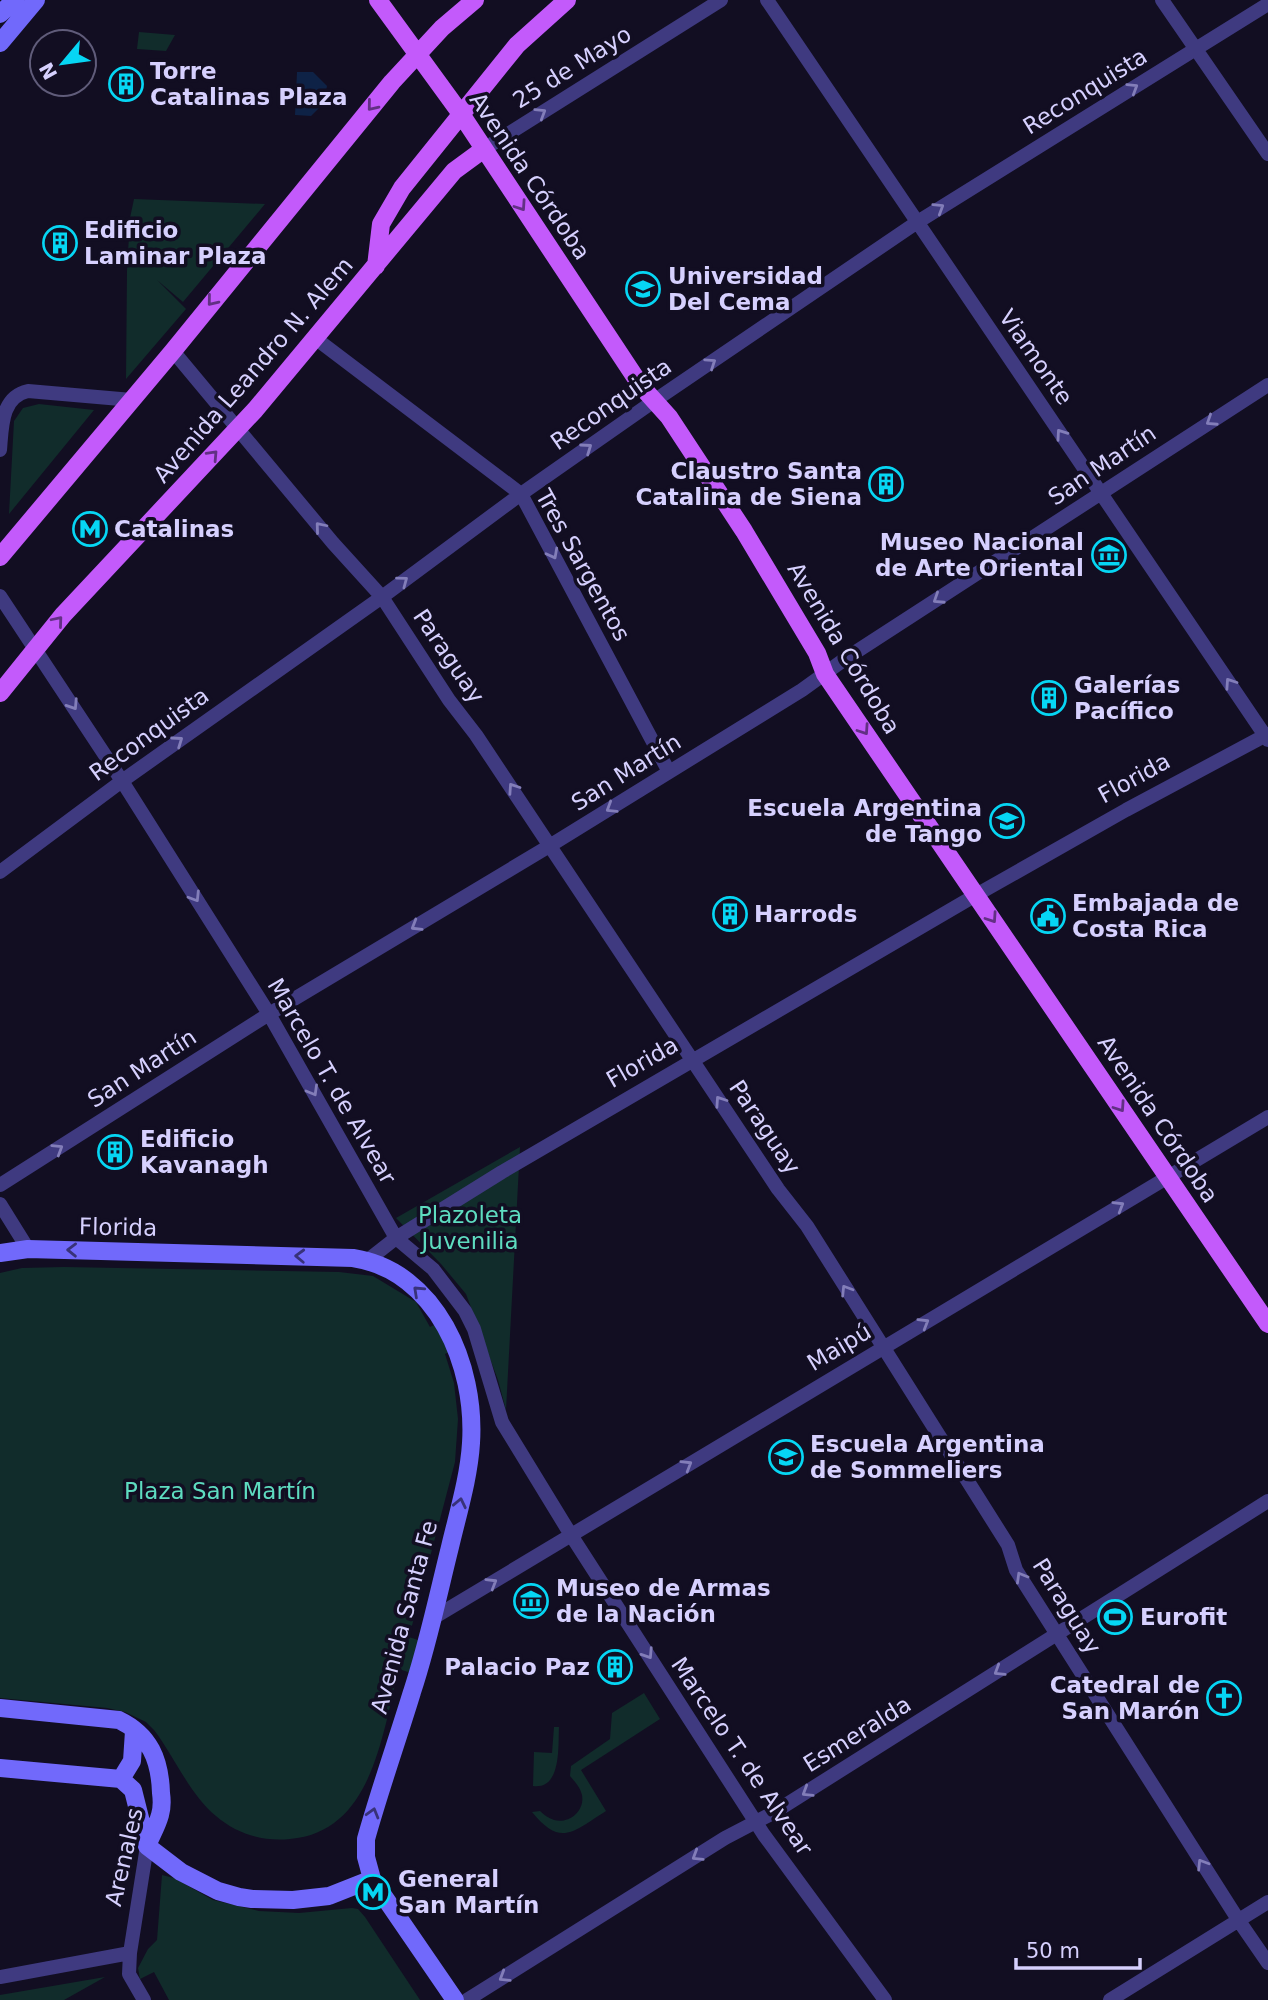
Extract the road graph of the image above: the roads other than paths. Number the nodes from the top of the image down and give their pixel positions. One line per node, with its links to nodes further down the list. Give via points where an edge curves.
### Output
1 (15, 0): 10 (main road)
2 (36, 0): 11 (main road)
3 (378, 0): 13 (main road, Avenida Córdoba)
4 (475, 0): 13 (main road)
5 (567, 0): 14 (main road, Avenida Leandro N. Alem, via 517,45)
6 (721, 0): 15 (street, 25 de Mayo, one-way to 6)
7 (767, 0): 17 (street, Viamonte)
8 (1162, 0): 12 (street)
9 (1268, 4): 12 (street, Reconquista)
10 (0, 14)
11 (0, 43)
12 (1196, 48): 16 (street); 17 (street, Reconquista, one-way to 12)
13 (416, 54): 14 (main road, Avenida Córdoba); 20 (main road, one-way to 20)
14 (461, 114): 15 (main road, Avenida Córdoba); 18 (main road, Avenida Leandro N. Alem, via 402,188 381,224)
15 (484, 149): 18 (main road, via 454,171); 23 (main road, Avenida Córdoba, one-way to 23)
16 (1268, 154)
17 (916, 223): 23 (street, Reconquista, one-way to 17); 26 (street, Viamonte, one-way to 17)
18 (376, 266): 19 (main road, Avenida Leandro N. Alem)
19 (315, 338): 24 (main road, Avenida Leandro N. Alem); 27 (street, Tres Sargentos)
20 (173, 351): 22 (main road); 24 (street, Paraguay)
21 (1268, 385): 26 (street, San Martín, one-way to 26)
22 (132, 400): 25 (street, via 19,393 3,417); 28 (main road)
23 (654, 401): 27 (street, Reconquista, one-way to 23); 32 (main road, Avenida Córdoba, via 669,416 744,531)
24 (237, 429): 29 (street, Paraguay, one-way to 24); 31 (main road, Avenida Leandro N. Alem, one-way to 24)
25 (0, 450)
26 (1101, 493): 32 (street, San Martín, one-way to 32); 34 (street, Viamonte, one-way to 26)
27 (520, 494): 29 (street, Reconquista, one-way to 27); 35 (street, Tres Sargentos, one-way to 35)
28 (0, 557)
29 (382, 597): 36 (street, Reconquista, one-way to 29); 37 (street, Paraguay, one-way to 29)
30 (3, 600): 31 (street, Marcelo T. de Alvear)
31 (35, 648): 33 (main road, Avenida Leandro N. Alem); 36 (street, Marcelo T. de Alvear, one-way to 36)
32 (825, 674): 35 (street, San Martín); 39 (main road, Avenida Córdoba, one-way to 39)
33 (0, 693)
34 (1267, 736): 39 (street, Florida)
35 (669, 772): 37 (street, San Martín, one-way to 37)
36 (122, 781): 38 (street, Reconquista); 40 (street, Marcelo T. de Alvear, one-way to 40)
37 (551, 845): 40 (street, San Martín, one-way to 40); 41 (street, Paraguay)
38 (0, 872)
39 (976, 895): 41 (street, Florida); 43 (main road, Avenida Córdoba, one-way to 43)
40 (269, 1014): 44 (street, San Martín, one-way to 40); 46 (street, Marcelo T. de Alvear, one-way to 46)
41 (693, 1061): 46 (street, Florida); 51 (street, Paraguay, one-way to 41, via 807,1226)
42 (1268, 1117): 43 (street, Maipú)
43 (1167, 1177): 50 (main road, Avenida Córdoba); 51 (street, Maipú, one-way to 43)
44 (0, 1185)
45 (0, 1204): 47 (street)
46 (396, 1238): 49 (street, Florida); 53 (street, Marcelo T. de Alvear, via 433,1269 465,1311 502,1422)
47 (27, 1250): 48 (main road, Florida); 49 (main road, Florida, one-way to 47)
48 (0, 1253)
49 (368, 1260): 54 (main road, Avenida Santa Fe, one-way to 49, via 470,1456 467,1385 454,1342 430,1303 408,1281)
50 (1268, 1324)
51 (882, 1348): 53 (street, Maipú, one-way to 51); 55 (street, Paraguay, one-way to 51, via 1016,1570 1008,1545)
52 (1268, 1501): 55 (street, Esmeralda)
53 (571, 1535): 54 (street, Maipú, one-way to 53); 60 (street, Marcelo T. de Alvear, one-way to 60)
54 (433, 1618): 62 (main road, Avenida Santa Fe, one-way to 54, via 366,1839)
55 (1057, 1635): 60 (street, Esmeralda, one-way to 60); 64 (street, Paraguay, one-way to 55)
56 (0, 1708): 57 (main road, via 109,1718 127,1723)
57 (134, 1731): 59 (main road, via 132,1761); 61 (main road, Arenales, via 148,1743 161,1776 161,1814)
58 (0, 1768): 59 (main road)
59 (121, 1779): 61 (main road, via 133,1790)
60 (755, 1821): 70 (street, Esmeralda, one-way to 70); 71 (street, Marcelo T. de Alvear)
61 (147, 1846): 62 (main road, via 181,1872 239,1897 293,1900 329,1896); 65 (street, Arenales)
62 (372, 1880): 69 (main road, Avenida Santa Fe)
63 (1268, 1902): 64 (street)
64 (1238, 1921): 66 (street, Paraguay); 72 (street)
65 (130, 1953): 67 (street); 68 (street, Arenales, via 130,1974)
66 (1268, 1963)
67 (0, 1977)
68 (144, 2000)
69 (455, 2000)
70 (467, 2000)
71 (885, 2000)
72 (1110, 2000)

